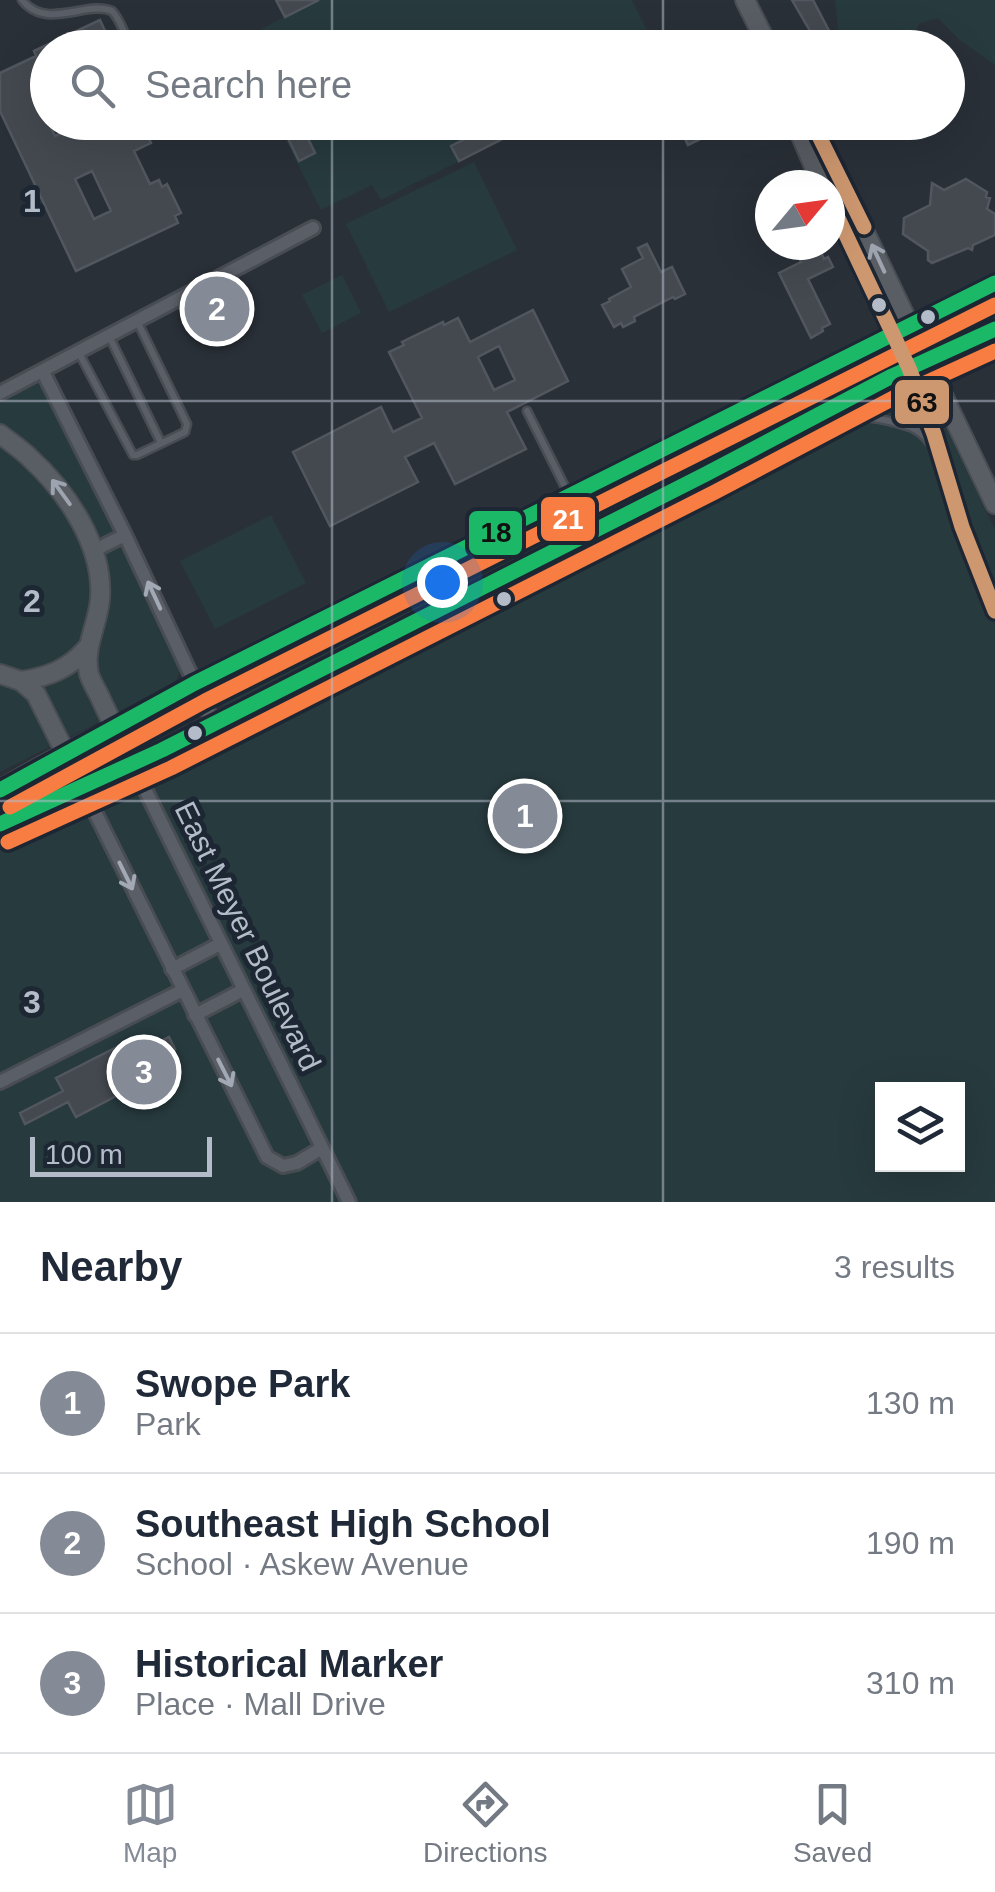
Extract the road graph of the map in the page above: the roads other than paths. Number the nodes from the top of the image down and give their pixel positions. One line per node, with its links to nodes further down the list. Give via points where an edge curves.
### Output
1 (22, 0): 3 (lane, via 43,12 104,4)
2 (745, 0): 4 (main road)
3 (122, 30)
4 (759, 30)
5 (803, 140): 7 (main road)
6 (820, 140): 13 (main road, one-way to 6)
7 (816, 170)
8 (313, 228): 11 (street)
9 (845, 228): 13 (main road)
10 (995, 283): 13 (main road)
11 (137, 322): 14 (street); 21 (lane, via 187,424)
12 (995, 329): 16 (main road)
13 (902, 330): 16 (main road); 23 (main road)
14 (109, 337): 15 (street); 21 (lane)
15 (79, 353): 17 (street); 21 (lane, via 130,452)
16 (918, 364): 22 (main road); 24 (main road); 25 (main road)
17 (44, 372): 18 (street); 26 (street)
18 (0, 393)
19 (528, 411): 23 (lane)
20 (0, 434): 27 (main road, one-way to 20, via 50,478)
21 (161, 443)
22 (706, 474): 25 (lane, via 832,419 868,416 912,426 926,438); 33 (main road)
23 (570, 496): 32 (main road)
24 (995, 504)
25 (962, 528): 28 (main road)
26 (125, 536): 27 (street); 32 (street, one-way to 26)
27 (93, 551): 29 (main road, via 101,596)
28 (995, 611)
29 (87, 648): 31 (main road, via 57,672); 34 (main road, East Meyer Boulevard, via 90,675)
30 (0, 674): 31 (main road)
31 (21, 681): 35 (main road, via 36,694)
32 (195, 683): 33 (street); 34 (main road)
33 (214, 724): 36 (main road)
34 (115, 729): 35 (main road); 36 (main road, East Meyer Boulevard)
35 (66, 754): 37 (main road); 38 (main road)
36 (133, 764): 37 (main road); 40 (street, East Meyer Boulevard)
37 (84, 788): 39 (main road); 41 (street, one-way to 41)
38 (0, 790)
39 (0, 824)
40 (220, 944): 41 (street); 43 (street, East Meyer Boulevard)
41 (172, 969): 42 (street)
42 (183, 990): 44 (street); 45 (street)
43 (243, 990): 44 (street); 46 (street, East Meyer Boulevard)
44 (196, 1015): 46 (street, one-way to 46, via 267,1157 283,1166)
45 (0, 1082)
46 (322, 1148): 47 (street, East Meyer Boulevard)
47 (347, 1198): 48 (street)
48 (359, 1202)

